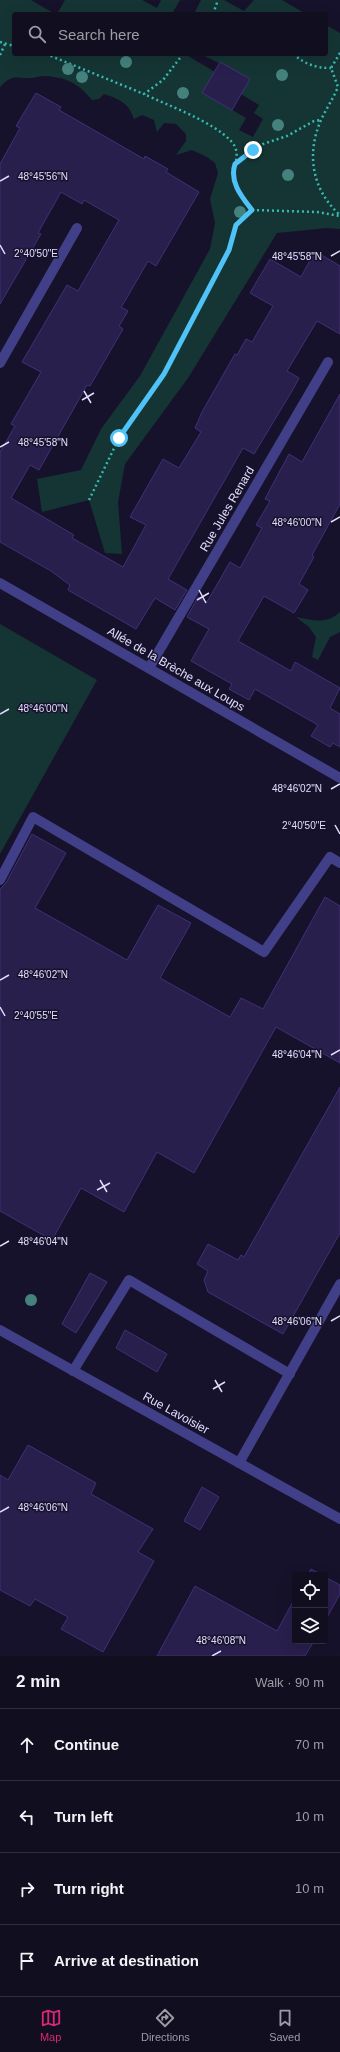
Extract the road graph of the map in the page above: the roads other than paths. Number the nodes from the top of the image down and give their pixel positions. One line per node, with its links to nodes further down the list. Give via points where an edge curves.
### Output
1 (77, 228): 3 (street)
2 (328, 362): 5 (street, Rue Jules Renard)
3 (0, 363)
4 (0, 583): 5 (street, Allée de la Brèche aux Loups)
5 (149, 668): 6 (street, Allée de la Brèche aux Loups)
6 (340, 778)
7 (340, 862): 8 (street, via 330,857 264,952 33,817)
8 (0, 880)
9 (340, 1284): 12 (street)
10 (0, 1330): 11 (street, Rue Lavoisier)
11 (74, 1371): 12 (street, via 129,1280); 13 (street, Rue Lavoisier)
12 (290, 1374): 13 (street)
13 (239, 1463): 14 (street, Rue Lavoisier)
14 (340, 1518)

